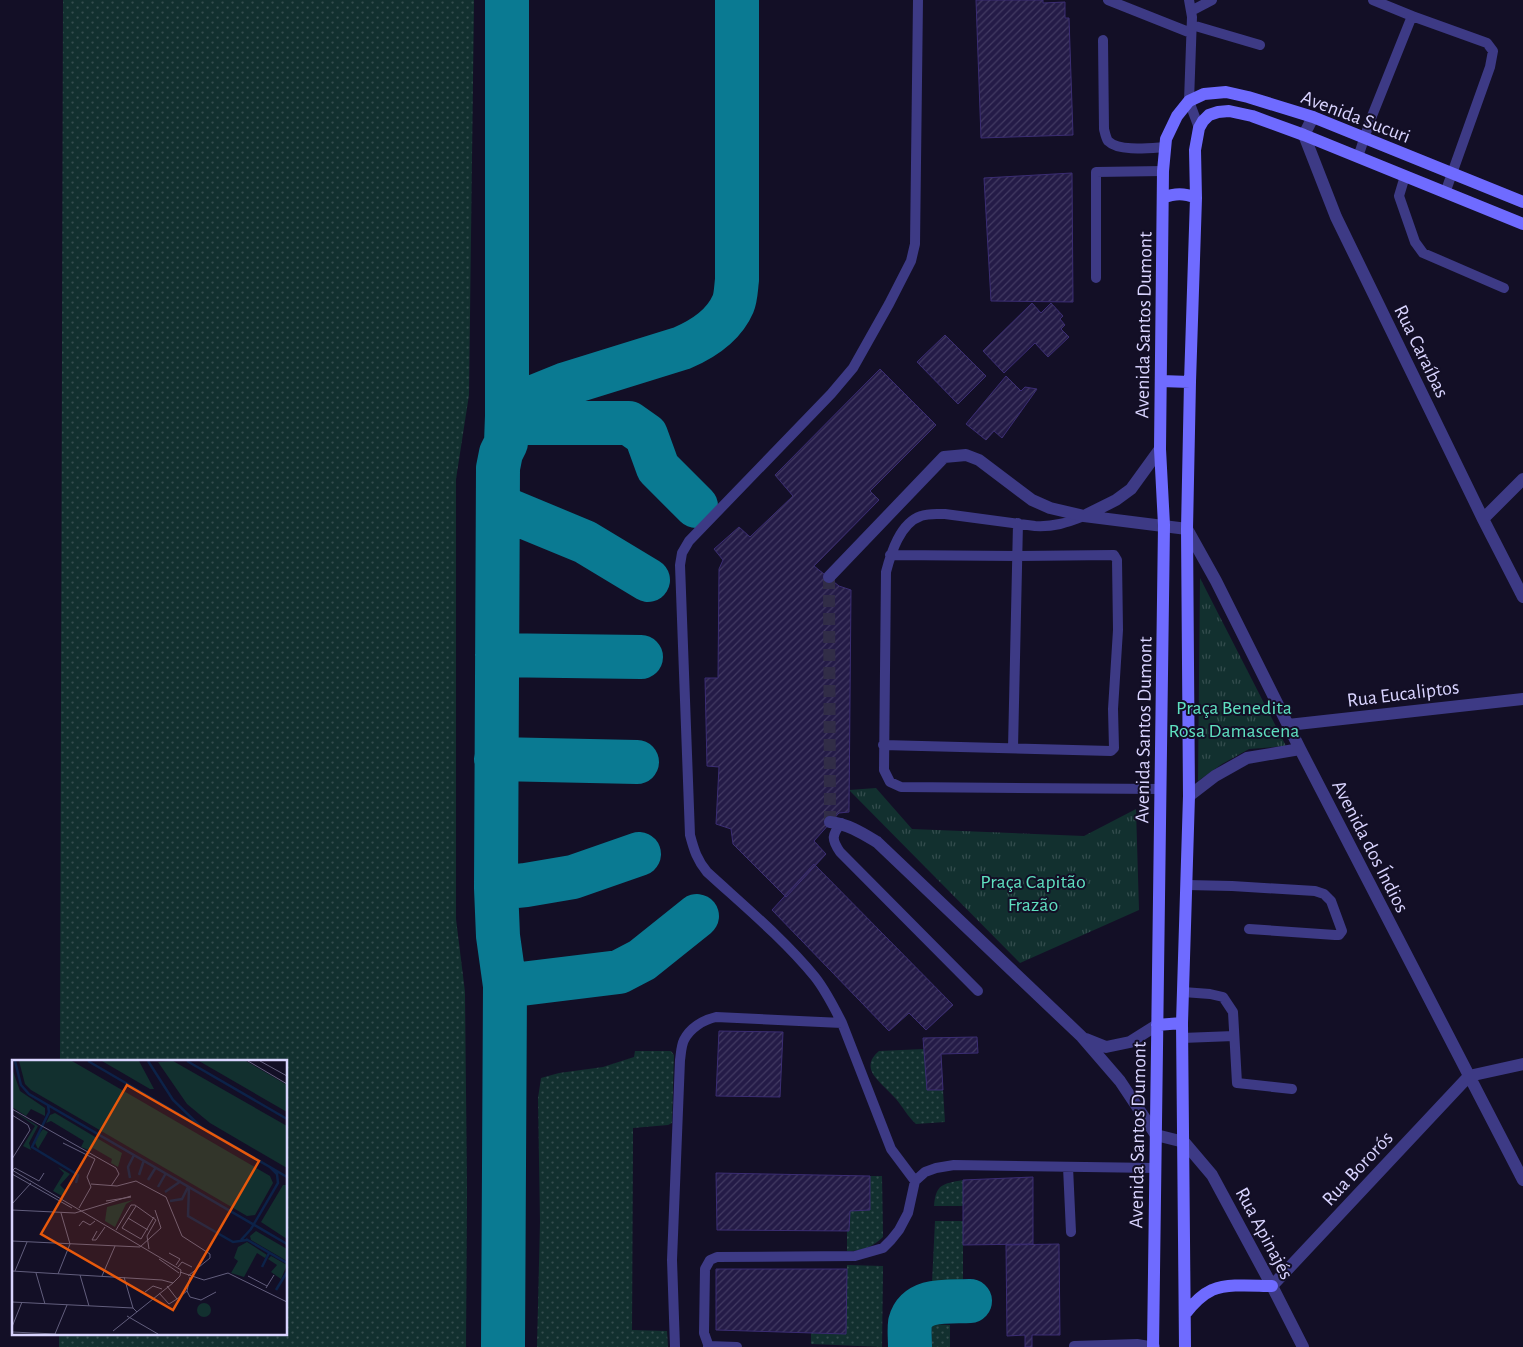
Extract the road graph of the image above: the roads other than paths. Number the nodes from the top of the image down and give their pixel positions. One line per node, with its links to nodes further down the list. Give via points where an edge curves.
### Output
1 (918, 0): 53 (lane, via 915,244 910,262 853,368 688,541 680,566 693,848 707,872 794,953 816,978)
2 (1108, 0): 8 (lane)
3 (1189, 0): 6 (lane)
4 (1212, 0): 6 (lane)
5 (1373, 0): 7 (lane)
6 (1191, 11): 8 (lane)
7 (1412, 16): 15 (lane); 19 (lane, via 1487,43 1492,51 1490,68)
8 (1192, 28): 10 (lane); 11 (lane)
9 (1103, 40): 16 (lane, via 1104,130 1107,140 1115,146)
10 (1260, 45)
11 (1189, 101): 12 (main road, Avenida Sucuri, via 1204,94 1226,92); 13 (lane); 16 (main road, Avenida Santos Dumont, via 1177,116)
12 (1313, 117): 14 (street); 15 (main road, Avenida Sucuri)
13 (1199, 128): 14 (main road, Avenida Sucuri, via 1209,115 1229,111); 23 (main road, via 1195,150)
14 (1304, 135): 17 (main road, Avenida Sucuri); 33 (street, Rua Caraíbas, via 1336,217)
15 (1364, 138): 17 (lane); 19 (main road, Avenida Sucuri)
16 (1165, 148): 18 (main road, Avenida Santos Dumont)
17 (1358, 157): 20 (main road, Avenida Sucuri)
18 (1163, 171): 22 (main road, Avenida Santos Dumont); 26 (lane, via 1096,172)
19 (1452, 173): 21 (lane); 24 (main road, Avenida Sucuri)
20 (1405, 176): 21 (main road, Avenida Sucuri); 27 (lane, via 1399,196 1415,242 1423,253)
21 (1445, 193): 25 (main road, Avenida Sucuri)
22 (1163, 198): 23 (main road, via 1179,194); 28 (main road, Avenida Santos Dumont)
23 (1196, 198): 29 (main road)
24 (1523, 202)
25 (1523, 224)
26 (1096, 278)
27 (1504, 288)
28 (1161, 381): 29 (main road); 30 (main road, Avenida Santos Dumont)
29 (1190, 382): 36 (main road)
30 (1160, 449): 32 (street, via 1131,489); 35 (main road, Avenida Santos Dumont)
31 (1523, 478): 33 (street)
32 (1084, 516): 34 (lane, via 1049,527); 35 (street); 39 (street, via 1032,500 979,460 966,455 944,457)
33 (1483, 520): 40 (street, Rua Caraíbas)
34 (1018, 523): 37 (lane, via 945,514 922,515 904,530); 38 (lane)
35 (1164, 525): 36 (street); 46 (main road, Avenida Santos Dumont)
36 (1187, 529): 42 (street, Avenida dos Índios); 47 (main road)
37 (890, 556): 38 (lane); 43 (lane, via 885,579)
38 (1018, 556): 44 (lane); 44 (lane, via 1114,555 1117,560 1118,630 1113,750)
39 (829, 577)
40 (1523, 597)
41 (1523, 699): 42 (street, Rua Eucaliptos)
42 (1288, 726): 45 (street, Avenida dos Índios)
43 (883, 745): 44 (lane); 46 (lane, via 884,770 890,782 901,786)
44 (1013, 748)
45 (1300, 749): 47 (street, via 1247,758); 60 (street, Avenida dos Índios)
46 (1161, 789): 55 (main road, Avenida Santos Dumont)
47 (1189, 796): 49 (main road)
48 (836, 822): 51 (lane, via 834,844 840,852); 57 (street, via 877,842)
49 (1187, 885): 50 (lane, via 1315,891 1331,901 1342,931 1335,935); 52 (main road)
50 (1249, 929)
51 (978, 991)
52 (1184, 992): 54 (main road); 56 (lane, via 1223,997 1234,1012)
53 (842, 1023): 67 (lane, via 891,1148); 73 (lane, via 716,1017 691,1030 683,1041 672,1260)
54 (1182, 1023): 55 (main road); 58 (main road)
55 (1157, 1025): 57 (street, via 1130,1042 1106,1047); 62 (main road, Avenida Santos Dumont)
56 (1234, 1036): 58 (lane); 61 (lane, via 1236,1084)
57 (1082, 1037): 62 (street, via 1120,1081)
58 (1182, 1038): 63 (main road)
59 (1523, 1064): 60 (street)
60 (1469, 1076): 66 (street, Avenida dos Índios); 69 (street, Rua Bororós)
61 (1292, 1089)
62 (1156, 1135): 63 (street); 65 (main road, Avenida Santos Dumont)
63 (1184, 1142): 69 (street, Rua Apinajés, via 1212,1175); 70 (main road)
64 (1068, 1167): 65 (lane); 67 (lane, via 954,1165 926,1172); 68 (lane)
65 (1155, 1168): 75 (main road, Avenida Santos Dumont)
66 (1523, 1180)
67 (916, 1181): 71 (lane, via 908,1213 892,1240 883,1248 855,1256 717,1257 710,1260 705,1269 704,1333)
68 (1071, 1232)
69 (1272, 1286): 70 (main road, via 1233,1286 1212,1290); 77 (street, Rua Apinajés)
70 (1185, 1314): 76 (main road)
71 (708, 1346): 74 (lane)
72 (1074, 1346): 75 (lane, via 1137,1344)
73 (675, 1347)
74 (736, 1347)
75 (1154, 1347)
76 (1185, 1347)
77 (1303, 1347)

